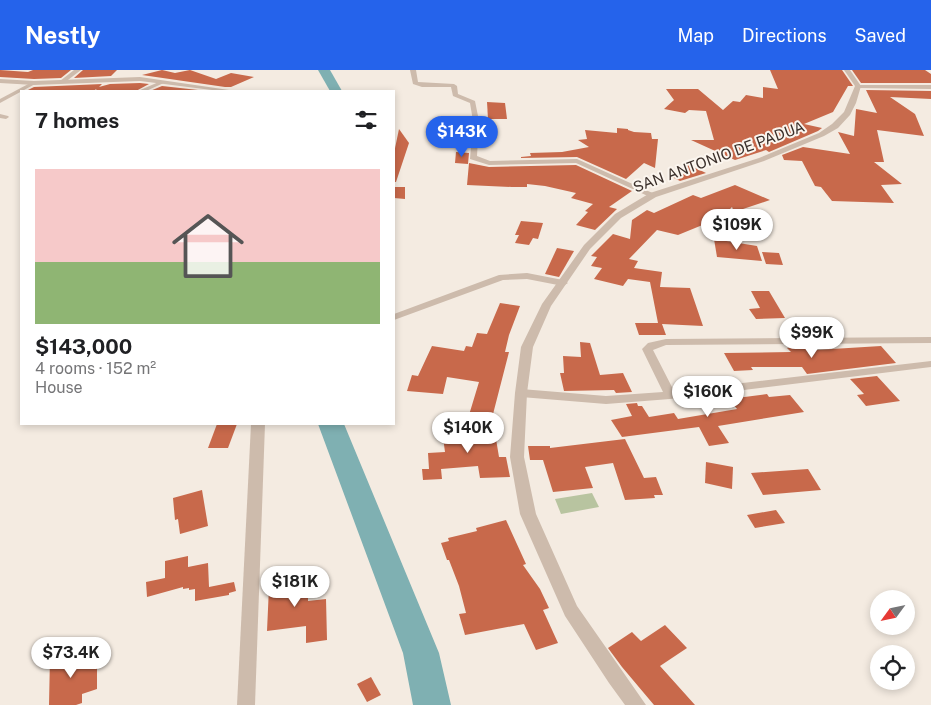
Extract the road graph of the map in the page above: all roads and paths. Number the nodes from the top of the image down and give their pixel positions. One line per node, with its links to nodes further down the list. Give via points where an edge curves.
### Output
1 (78, 70): 6 (street)
2 (413, 70): 13 (street, via 415,83 452,85 455,95 473,102 476,121 474,157 479,161 577,161)
3 (847, 70): 8 (street)
4 (0, 81): 5 (street)
5 (34, 82): 6 (street); 12 (street)
6 (62, 82): 7 (street, via 140,79)
7 (163, 82): 10 (street); 11 (street)
8 (858, 86): 9 (street); 13 (street, SAN ANTONIO DE PADUA, via 848,112 822,135 766,158)
9 (931, 87)
10 (143, 90)
11 (225, 90)
12 (0, 101)
13 (653, 195): 14 (street, SAN ANTONIO DE PADUA, via 618,216 587,247)
14 (563, 283): 15 (street, via 527,276 502,277); 18 (street, SAN ANTONIO DE PADUA, via 546,306 527,348)
15 (395, 317)
16 (931, 340): 19 (street, via 652,344 648,349)
17 (931, 364): 19 (street)
18 (520, 393): 19 (street, via 606,400); 22 (street, SAN ANTONIO DE PADUA, via 517,457 528,514 571,611)
19 (670, 395)
20 (258, 425): 21 (street)
21 (246, 705)
22 (637, 705)

